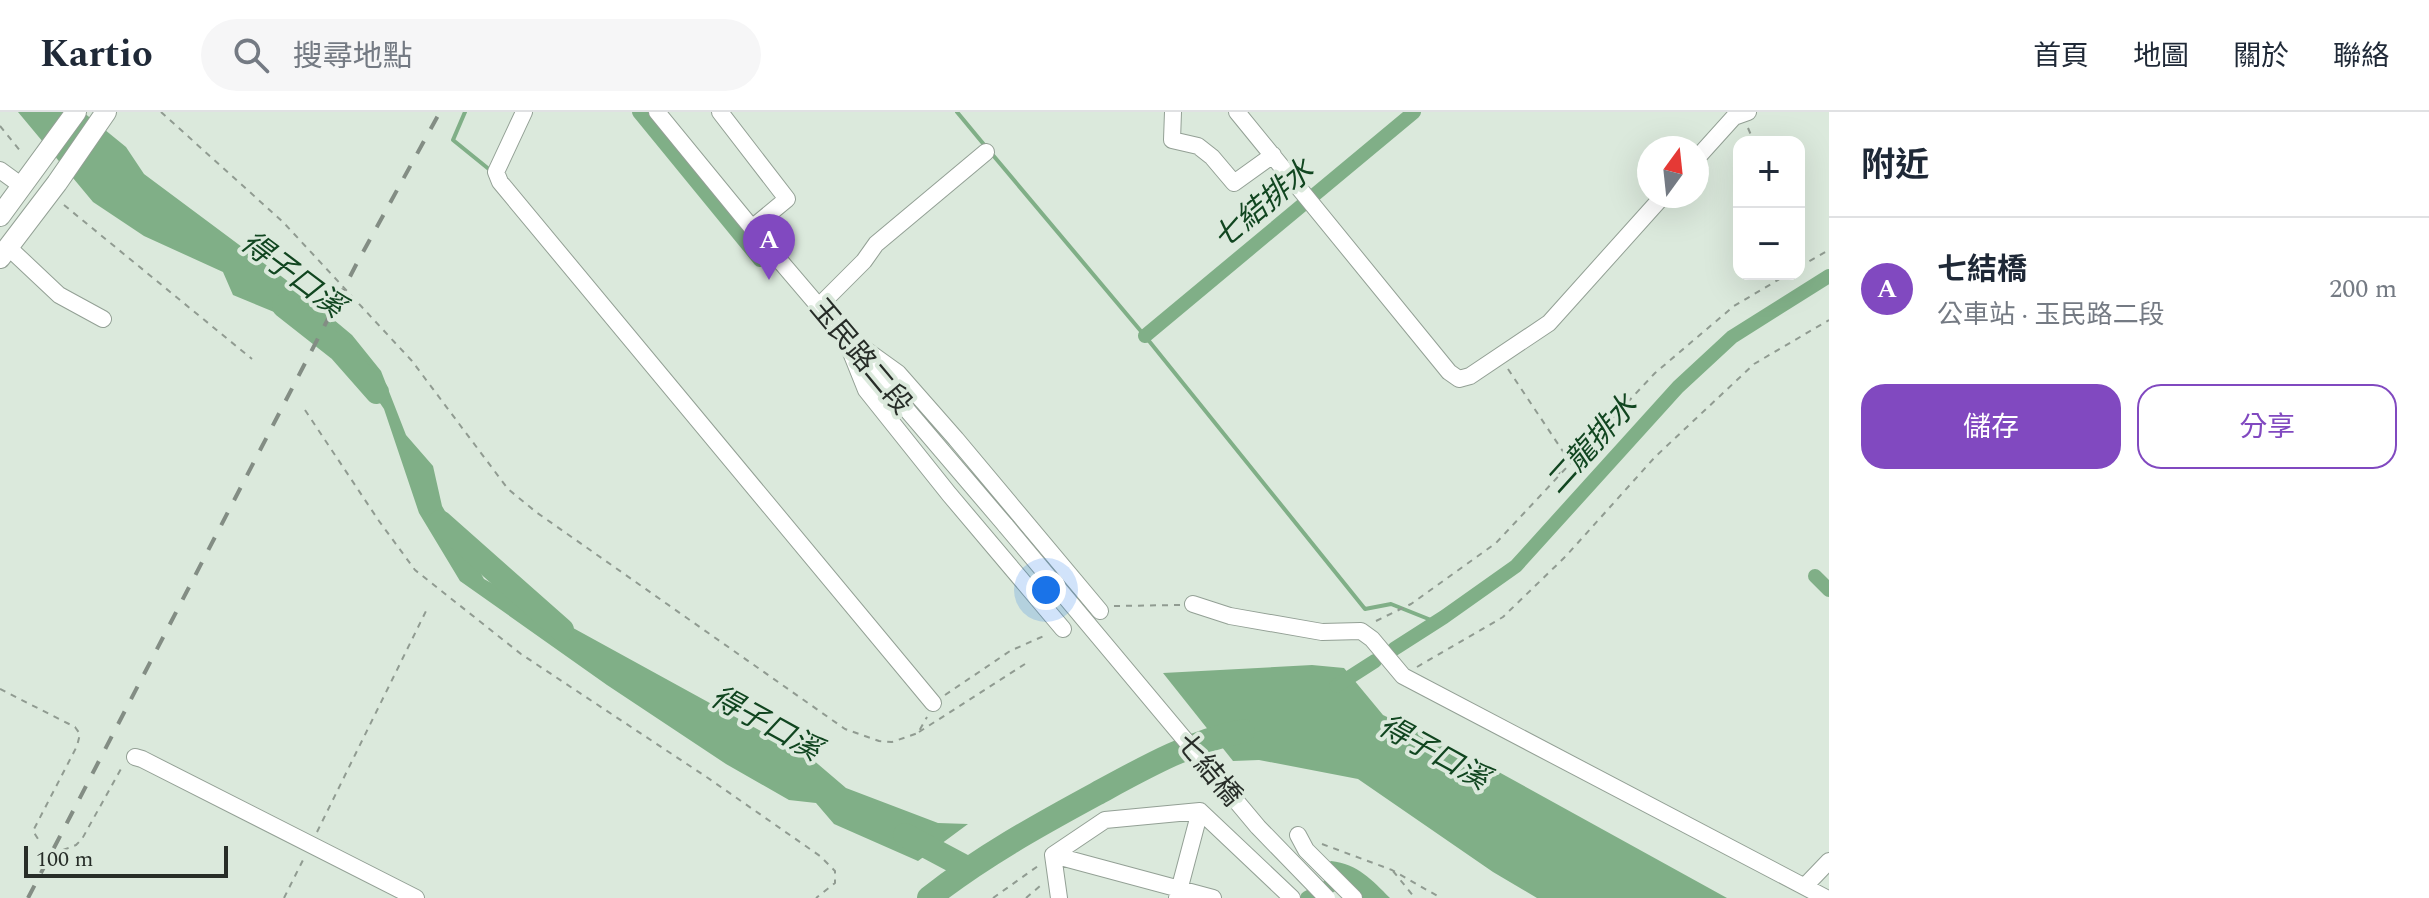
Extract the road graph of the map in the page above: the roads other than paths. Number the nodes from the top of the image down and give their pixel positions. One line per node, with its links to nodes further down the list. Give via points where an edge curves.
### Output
1 (76, 112): 13 (main road)
2 (106, 112): 17 (main road)
3 (524, 112): 25 (street, via 496,172 500,182)
4 (657, 112): 16 (street, 玉民路二段)
5 (720, 112): 16 (street, via 787,199)
6 (1173, 112): 11 (street, via 1172,140 1198,146 1234,183)
7 (1237, 112): 11 (street)
8 (1748, 112): 9 (street, via 1734,117)
9 (1709, 145)
10 (986, 152): 18 (street, via 876,244)
11 (1273, 155): 14 (street, via 1459,379 1549,323)
12 (0, 170): 13 (street)
13 (22, 186): 15 (main road)
14 (1652, 208)
15 (0, 216)
16 (752, 228): 18 (street, 玉民路二段)
17 (4, 252): 19 (street, via 59,295)
18 (820, 305): 20 (street, 玉民路二段)
19 (103, 319)
20 (842, 332): 21 (street, 玉民路二段); 23 (street, via 898,373); 24 (street, via 866,390)
21 (1006, 526): 37 (street, 七結橋, bridge, via 1258,827)
22 (1193, 604): 31 (street, via 1322,632 1361,631 1403,676)
23 (1100, 611)
24 (1063, 629)
25 (933, 703)
26 (135, 757): 34 (street)
27 (1200, 811): 29 (street, via 1105,820); 32 (street); 33 (street)
28 (1298, 835): 38 (street)
29 (1053, 855): 32 (street); 35 (street)
30 (1829, 861): 31 (street)
31 (1805, 886): 39 (street)
32 (1178, 894): 36 (street)
33 (1285, 896)
34 (416, 898)
35 (1059, 898)
36 (1213, 898)
37 (1327, 898)
38 (1354, 898)
39 (1826, 898)

